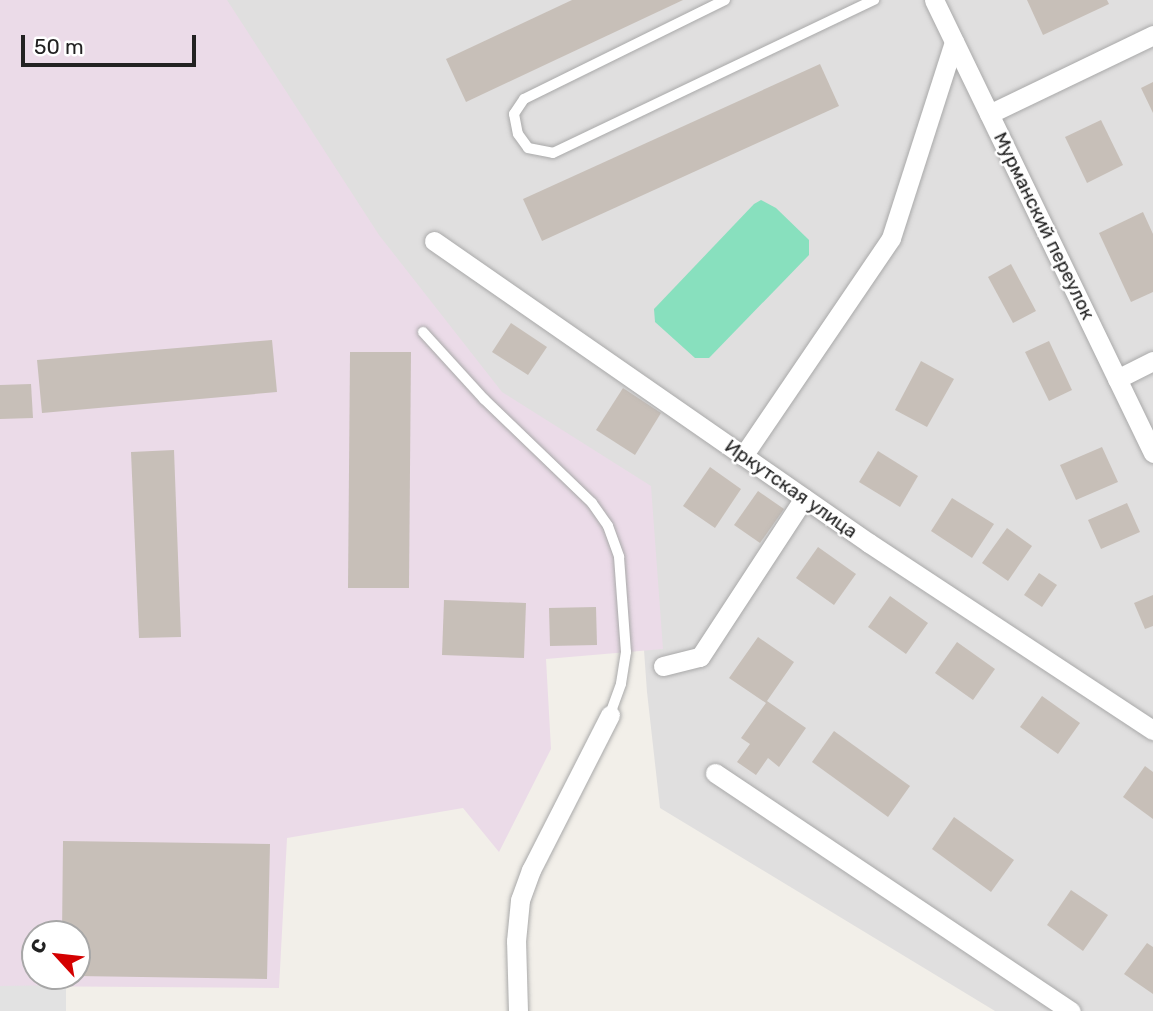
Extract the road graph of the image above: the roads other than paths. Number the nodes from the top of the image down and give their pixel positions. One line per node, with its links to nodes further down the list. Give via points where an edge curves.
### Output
1 (725, 0): 2 (lane, via 524,99 514,114 517,134 528,148 553,153)
2 (874, 0)
3 (934, 0): 5 (street, Мурманский переулок)
4 (1153, 35): 6 (street)
5 (954, 42): 6 (street, Мурманский переулок); 12 (street, via 891,238)
6 (989, 114): 10 (street, Мурманский переулок)
7 (434, 241): 12 (street, Иркутская улица)
8 (423, 332): 15 (lane, via 484,399 592,503 608,526 619,557 626,652)
9 (1153, 361): 10 (street)
10 (1117, 379): 11 (street, Мурманский переулок)
11 (1153, 453)
12 (743, 456): 13 (street, Иркутская улица)
13 (804, 498): 14 (street, via 699,657); 16 (street, Иркутская улица)
14 (663, 666)
15 (610, 715): 18 (street, via 520,900)
16 (1153, 730)
17 (715, 773): 19 (street)
18 (518, 1011)
19 (1071, 1011)

